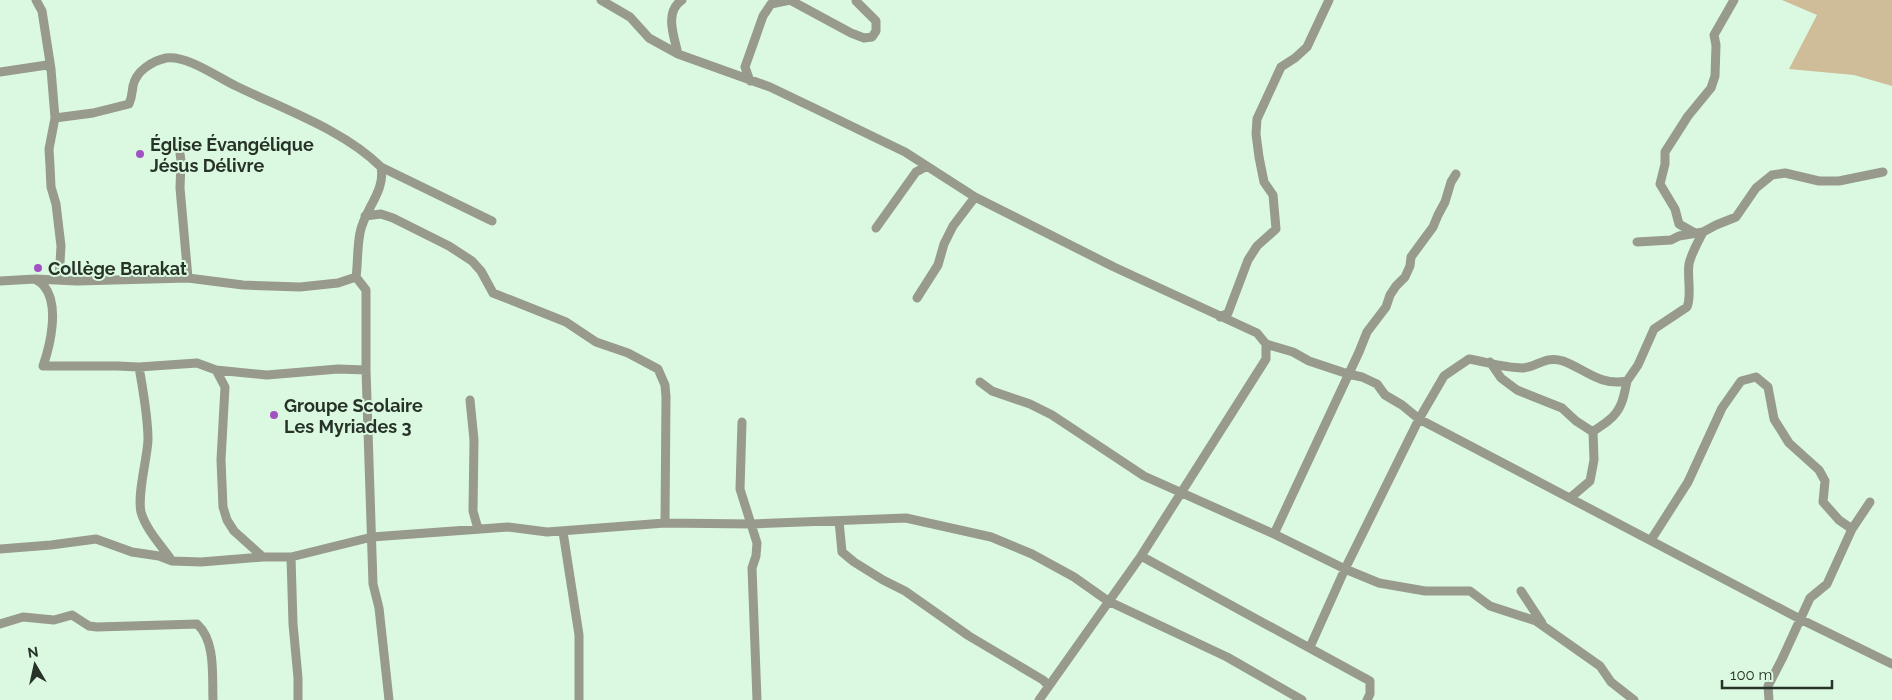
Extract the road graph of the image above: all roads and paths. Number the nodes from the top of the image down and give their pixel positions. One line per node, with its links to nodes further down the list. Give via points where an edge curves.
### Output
1 (36, 0): 10 (street, via 42,11)
2 (682, 0): 9 (street, via 671,15)
3 (785, 0): 4 (street)
4 (790, 0): 7 (street, via 851,33 872,37 876,21); 12 (street, via 771,4 763,16 745,67)
5 (1329, 0): 31 (street, via 1307,47 1281,67 1257,119 1259,157 1264,182 1273,195 1276,229 1257,246 1248,260 1228,313)
6 (1734, 0): 23 (street, via 1714,35 1715,76 1711,88 1688,116 1666,152 1661,176 1660,184 1679,224)
7 (856, 1)
8 (605, 2): 9 (street, via 630,17 650,38)
9 (678, 54): 12 (street)
10 (51, 69): 11 (street, via 47,65); 13 (street)
11 (0, 72)
12 (750, 81): 15 (street, via 816,109)
13 (55, 118): 16 (street, via 129,104 133,85 143,69 167,58 188,61 321,126 368,155); 28 (street, via 49,157 60,246)
14 (179, 146): 26 (street)
15 (927, 166): 19 (street); 22 (street, via 916,172)
16 (381, 167): 20 (street, via 383,177); 21 (street)
17 (1883, 172): 23 (street, via 1819,181 1785,173 1772,176 1756,188 1736,217)
18 (1456, 174): 37 (street, via 1433,227 1411,257 1405,276 1390,295 1386,307 1367,332)
19 (976, 197): 30 (street, via 953,226 938,265); 31 (street)
20 (365, 216): 25 (street); 48 (street, via 381,214 393,218 449,246 472,261 493,293 566,322 596,342 628,352 658,370 665,385)
21 (492, 221)
22 (876, 228)
23 (1698, 232): 24 (street, via 1671,240); 38 (street, via 1689,262 1688,307 1654,329)
24 (1638, 242)
25 (356, 277): 26 (street, via 300,288); 36 (street, via 366,290)
26 (188, 278): 28 (street)
27 (35, 279): 28 (street); 29 (street); 34 (street, via 44,286 52,308 53,327 43,366)
28 (59, 279)
29 (0, 281)
30 (917, 298)
31 (1220, 317): 32 (street, via 1257,333)
32 (1266, 344): 37 (street); 44 (street, via 1266,359)
33 (1490, 362): 38 (street, via 1524,369 1546,359 1562,361 1599,380); 41 (street, via 1469,359 1444,376); 43 (street, via 1501,378 1517,390 1562,408)
34 (139, 367): 35 (street, via 197,363); 60 (street, via 148,438 141,512)
35 (216, 370): 36 (street, via 267,375); 58 (street, via 225,387 221,460 223,507 234,532)
36 (366, 370): 54 (street)
37 (1348, 374): 41 (street, via 1377,384 1385,395); 53 (street)
38 (1628, 381): 43 (street, via 1621,408)
39 (980, 382): 44 (street, via 992,391 1052,415 1144,476)
40 (470, 400): 50 (street, via 474,440 473,511)
41 (1419, 420): 45 (street); 61 (street)
42 (742, 422): 49 (street, via 740,489)
43 (1593, 432): 45 (street, via 1594,460 1590,480)
44 (1181, 492): 53 (street); 57 (street)
45 (1570, 498): 55 (street)
46 (1870, 502): 51 (street)
47 (839, 521): 49 (street); 63 (street, via 906,518 991,537 1032,554 1074,577); 69 (street, via 842,552 854,562 905,591)
48 (665, 523): 49 (street); 52 (street)
49 (752, 524): 74 (street, via 757,543 752,568)
50 (478, 529): 52 (street, via 508,527); 54 (street)
51 (1852, 529): 55 (street, via 1823,502 1825,481 1819,470 1789,443 1774,419 1768,387 1756,377 1741,381 1722,408 1688,482); 64 (street, via 1827,584 1810,598)
52 (563, 532): 73 (street, via 579,635)
53 (1274, 534): 61 (street)
54 (372, 537): 59 (street); 72 (street, via 373,584)
55 (1652, 540): 64 (street)
56 (0, 549): 60 (street, via 96,539)
57 (1141, 556): 63 (street); 67 (street)
58 (263, 557): 59 (street); 60 (street)
59 (290, 557): 71 (street)
60 (172, 561)
61 (1345, 570): 66 (street, via 1379,583 1416,589 1470,591 1490,606); 67 (street)
62 (1521, 591): 66 (street)
63 (1108, 601): 69 (street); 76 (street, via 1227,657)
64 (1800, 619): 68 (street); 79 (street, via 1768,686)
65 (0, 624): 70 (street, via 23,617 54,620 72,615 89,626 97,627 197,624 208,642)
66 (1545, 627): 78 (street, via 1600,666 1611,682)
67 (1310, 647): 77 (street, via 1370,681)
68 (1892, 664)
69 (1048, 686): 75 (street)
70 (212, 700)
71 (298, 700)
72 (389, 700)
73 (579, 700)
74 (757, 700)
75 (1040, 700)
76 (1302, 700)
77 (1368, 700)
78 (1634, 700)
79 (1768, 700)

